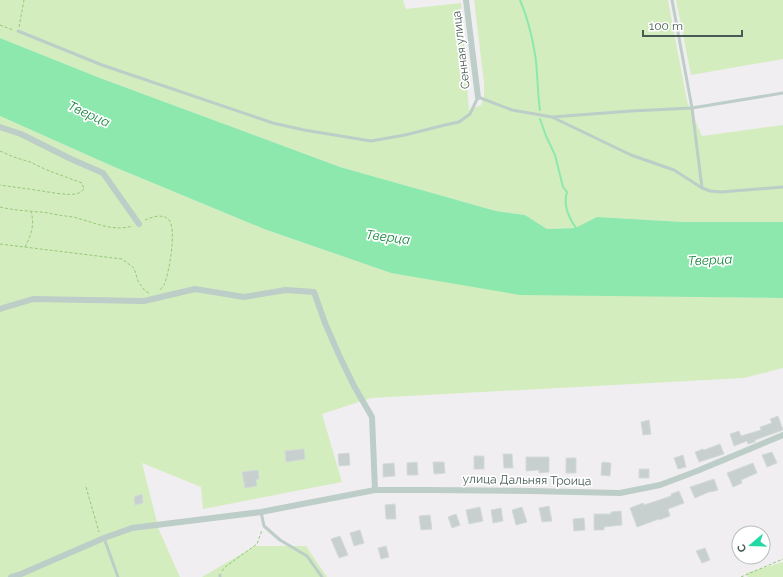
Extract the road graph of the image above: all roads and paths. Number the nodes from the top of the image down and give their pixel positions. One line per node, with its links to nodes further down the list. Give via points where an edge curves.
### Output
1 (24, 0): 5 (path)
2 (466, 0): 7 (street, Сенная улица)
3 (672, 0): 8 (lane)
4 (0, 25): 5 (path)
5 (18, 31): 7 (lane, via 102,65 274,124 371,141 459,122 470,114)
6 (783, 93): 8 (lane)
7 (478, 97): 9 (lane, via 512,110)
8 (692, 108): 9 (lane); 13 (lane)
9 (552, 117): 13 (lane, via 631,155 674,170)
10 (0, 127): 17 (street, via 21,134 103,174)
11 (0, 151): 12 (path, via 82,183 84,189 80,193 67,194)
12 (0, 185)
13 (702, 188): 14 (lane, via 721,192)
14 (783, 188)
15 (0, 207): 16 (path)
16 (30, 211): 17 (path, via 74,217 113,228); 19 (path, via 33,218 32,229)
17 (139, 224): 20 (path, via 147,219 162,216 172,227 169,268)
18 (0, 244): 19 (path)
19 (24, 247): 21 (path, via 122,259 134,268 144,292)
20 (159, 292)
21 (153, 294)
22 (0, 309): 25 (street, via 33,299 144,301 195,289 244,297 286,290 314,292 339,356 372,416)
23 (783, 435): 25 (street, улица Дальняя Троица, via 682,477 620,493)
24 (86, 487): 28 (path, via 98,530)
25 (375, 490): 26 (street, улица Дальняя Троица)
26 (261, 512): 27 (lane); 28 (street, улица Дальняя Троица, via 132,528)
27 (264, 526): 30 (path, via 257,544 225,566); 33 (lane, via 280,540 307,556)
28 (104, 538): 31 (street, улица Дальняя Троица); 32 (lane)
29 (783, 559): 34 (path)
30 (220, 576)
31 (11, 577)
32 (118, 577)
33 (322, 577)
34 (741, 577)

